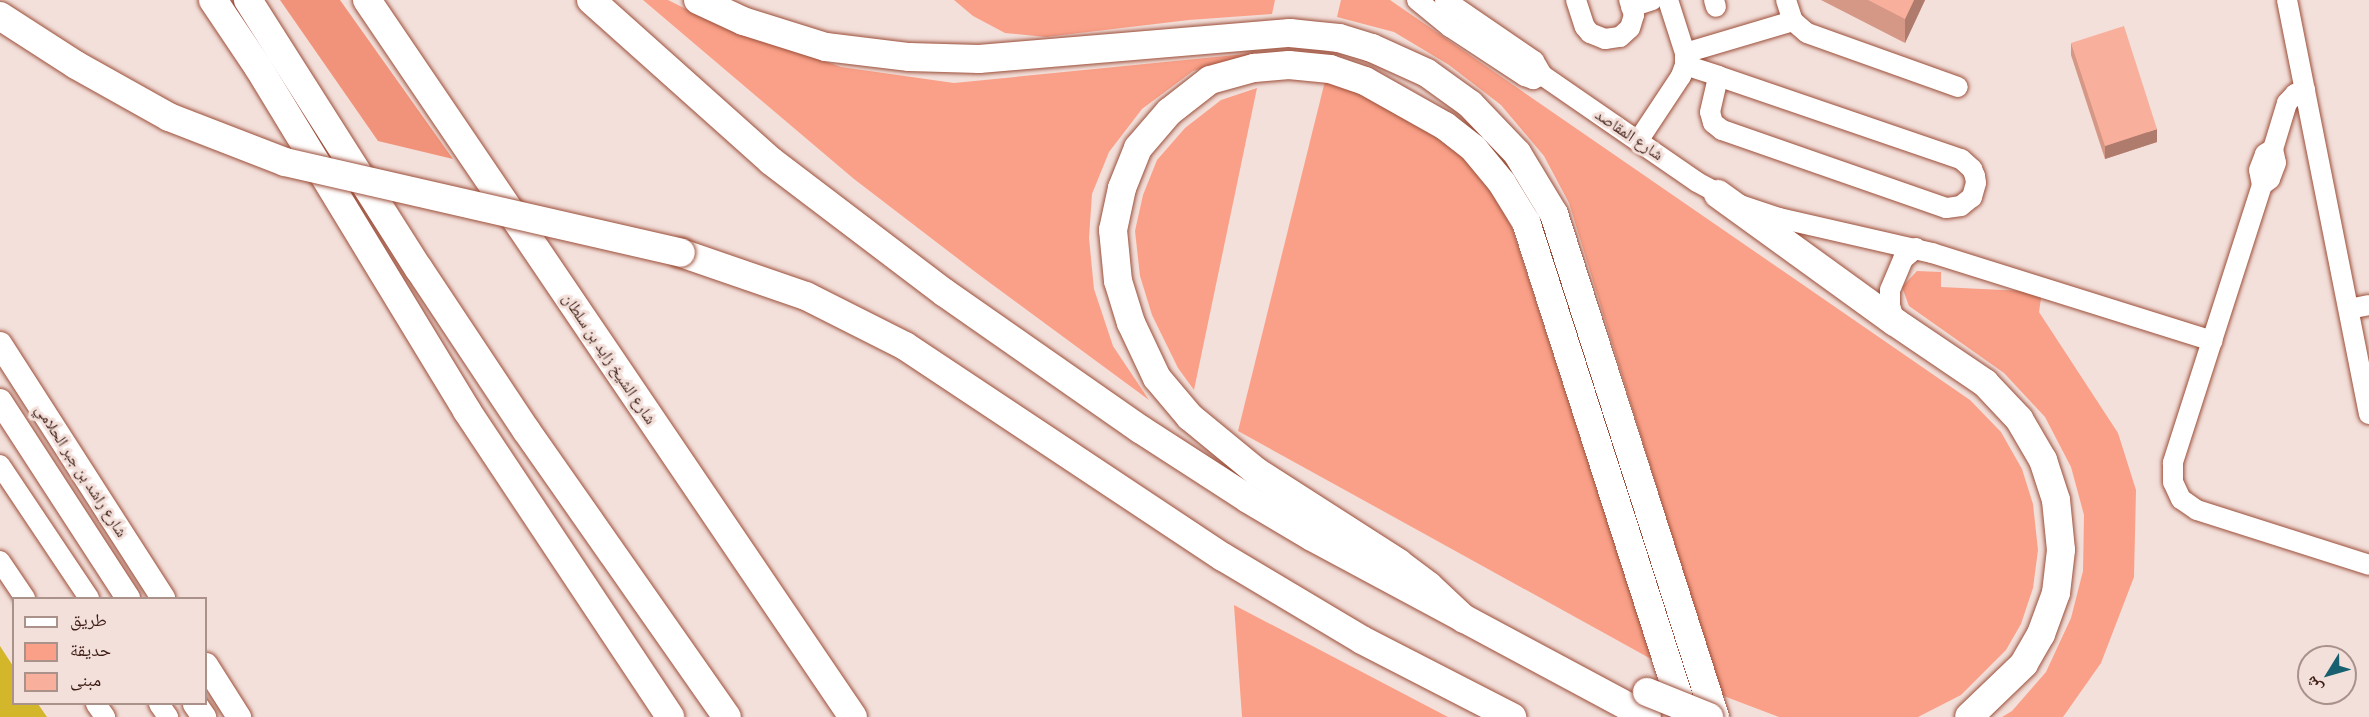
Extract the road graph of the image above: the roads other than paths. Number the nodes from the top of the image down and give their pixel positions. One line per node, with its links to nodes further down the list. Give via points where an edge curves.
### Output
1 (213, 0): 44 (highway, via 258,67 467,411)
2 (248, 0): 45 (highway, via 526,430)
3 (367, 0): 46 (highway, شارع الشيخ زايد بن سلطان)
4 (591, 0): 40 (highway, via 771,161 945,293 1248,500)
5 (698, 0): 50 (highway, via 743,21 826,47 909,57 979,59 1290,33 1338,38 1372,48 1427,73 1470,104 1517,153 1554,214)
6 (1417, 0): 17 (street, شارع المقاصد, via 1450,27 1525,76)
7 (1445, 0): 17 (street, شارع المقاصد, via 1534,61)
8 (1576, 0): 13 (street, via 1585,27 1605,39 1620,37 1630,28 1634,15)
9 (1652, 0): 13 (street)
10 (1668, 0): 16 (street)
11 (1786, 0): 15 (street)
12 (2287, 0): 20 (street)
13 (1630, 3)
14 (0, 16): 47 (highway, bridge, via 76,65 169,117 285,162 681,253 806,296 905,346 1223,557 1362,640)
15 (1793, 21): 16 (street); 19 (street, via 1807,33)
16 (1685, 59): 18 (street); 21 (street, via 1681,76)
17 (1542, 75): 21 (street, شارع المقاصد)
18 (1718, 76): 18 (street, via 1961,159 1975,176 1972,197 1961,206 1946,208 1722,130 1711,118)
19 (1958, 87)
20 (2305, 90): 25 (street); 27 (street, via 2288,103 2272,149 2276,163 2270,179 2262,185)
21 (1638, 141): 22 (street, شارع المقاصد)
22 (1718, 195): 23 (street, شارع المقاصد, via 1779,218); 26 (highway)
23 (1916, 248): 26 (street, via 1903,259 1890,290); 27 (street, شارع المقاصد)
24 (2369, 305): 25 (street)
25 (2349, 309): 30 (street)
26 (1895, 322): 51 (highway, via 1985,383 2019,419 2043,460 2056,500 2061,550 2055,594 2042,634 2024,664)
27 (2212, 341): 35 (street, via 2173,463 2173,482 2181,499 2197,510)
28 (0, 344): 39 (main road, شارع راشد بن جبر الحلامي)
29 (0, 401): 33 (main road, شارع راشد بن جبر الحلامي)
30 (2369, 414)
31 (0, 423): 33 (main road, via 18,446)
32 (0, 465): 37 (street)
33 (41, 465): 38 (main road, شارع راشد بن جبر الحلامي)
34 (0, 561): 36 (street)
35 (2369, 565)
36 (24, 597)
37 (88, 597)
38 (127, 597)
39 (162, 597)
40 (1464, 619): 42 (highway, via 1538,659 1589,670); 48 (highway, via 1399,563 1257,472 1190,417 1158,378 1131,323 1118,280 1113,230 1122,188 1138,148 1169,112 1210,80 1254,68 1290,65 1330,69 1365,81 1445,126 1474,149 1502,183 1526,222)
41 (207, 667): 43 (main road)
42 (1643, 707): 49 (highway, bridge)
43 (239, 717)
44 (670, 717)
45 (728, 717)
46 (853, 717)
47 (1512, 717)
48 (1685, 717)
49 (1709, 717)
50 (1715, 717)
51 (1969, 717)

